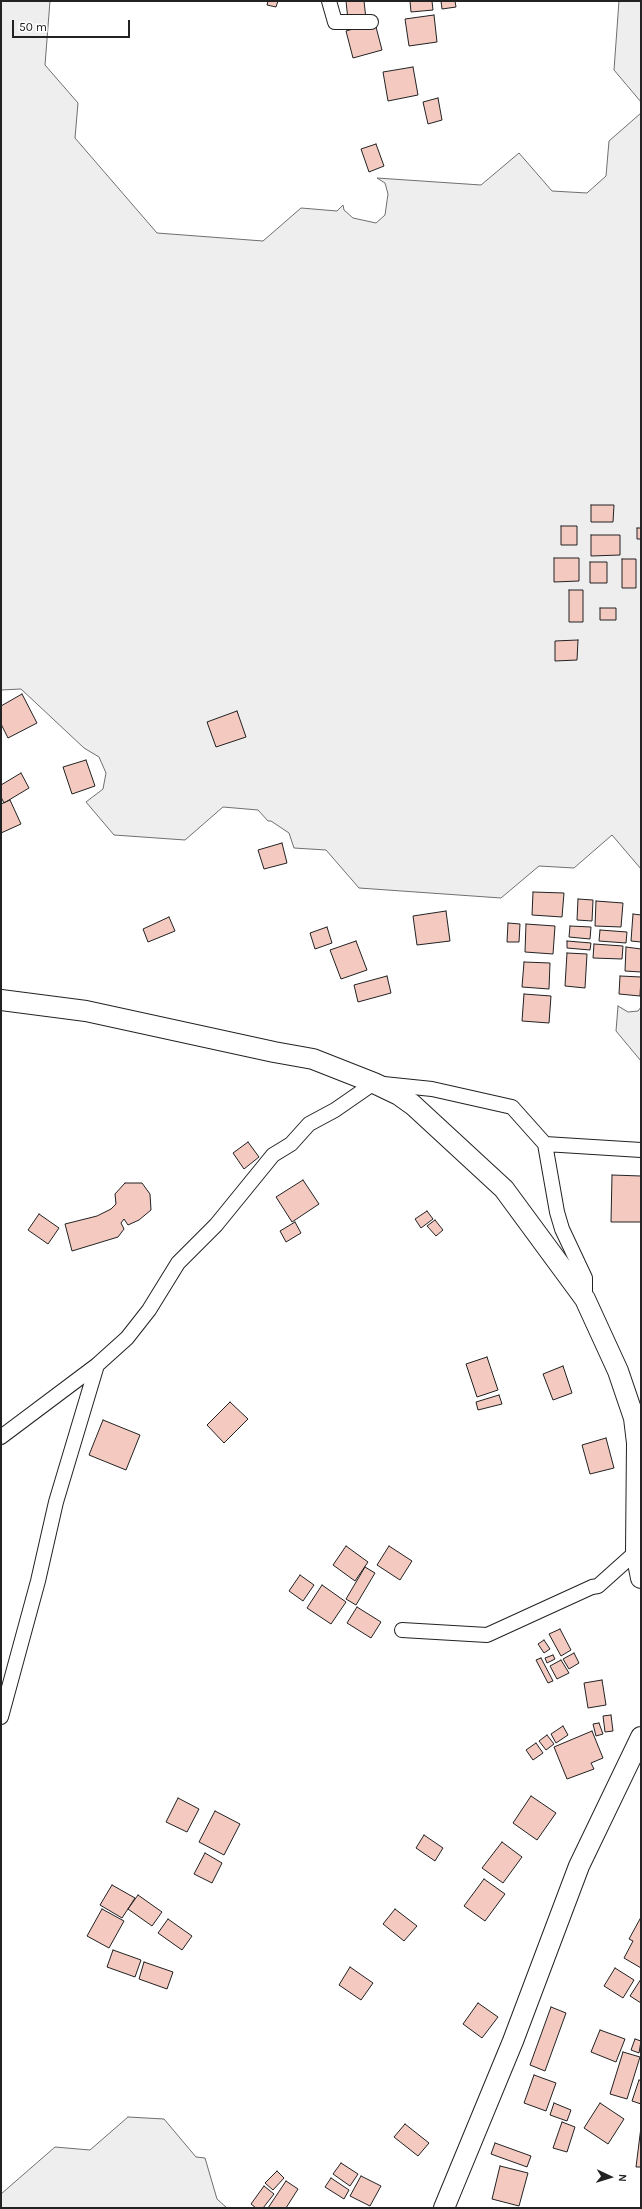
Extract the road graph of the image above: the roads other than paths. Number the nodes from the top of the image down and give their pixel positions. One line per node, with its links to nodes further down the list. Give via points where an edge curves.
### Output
1 (329, 1): 2 (street, via 335,22)
2 (371, 22)
3 (1, 1000): 4 (street, via 86,1011 313,1059)
4 (374, 1083): 5 (street, via 432,1089 512,1107); 7 (street, via 413,1105 504,1189); 8 (street, via 335,1110 309,1124 291,1144 273,1155 216,1225 178,1263 149,1310 127,1338)
5 (545, 1144): 6 (street); 7 (street, via 557,1212 562,1229 585,1278)
6 (641, 1150)
7 (585, 1299): 10 (street, via 618,1371 634,1418 637,1443)
8 (97, 1365): 9 (street); 13 (street, via 56,1502 38,1581)
9 (1, 1436)
10 (636, 1552): 11 (street); 12 (street, via 598,1586 487,1635)
11 (641, 1578)
12 (402, 1630)
13 (1, 1716)
14 (641, 1737): 15 (street, via 579,1866 513,2041)
15 (444, 2208)

